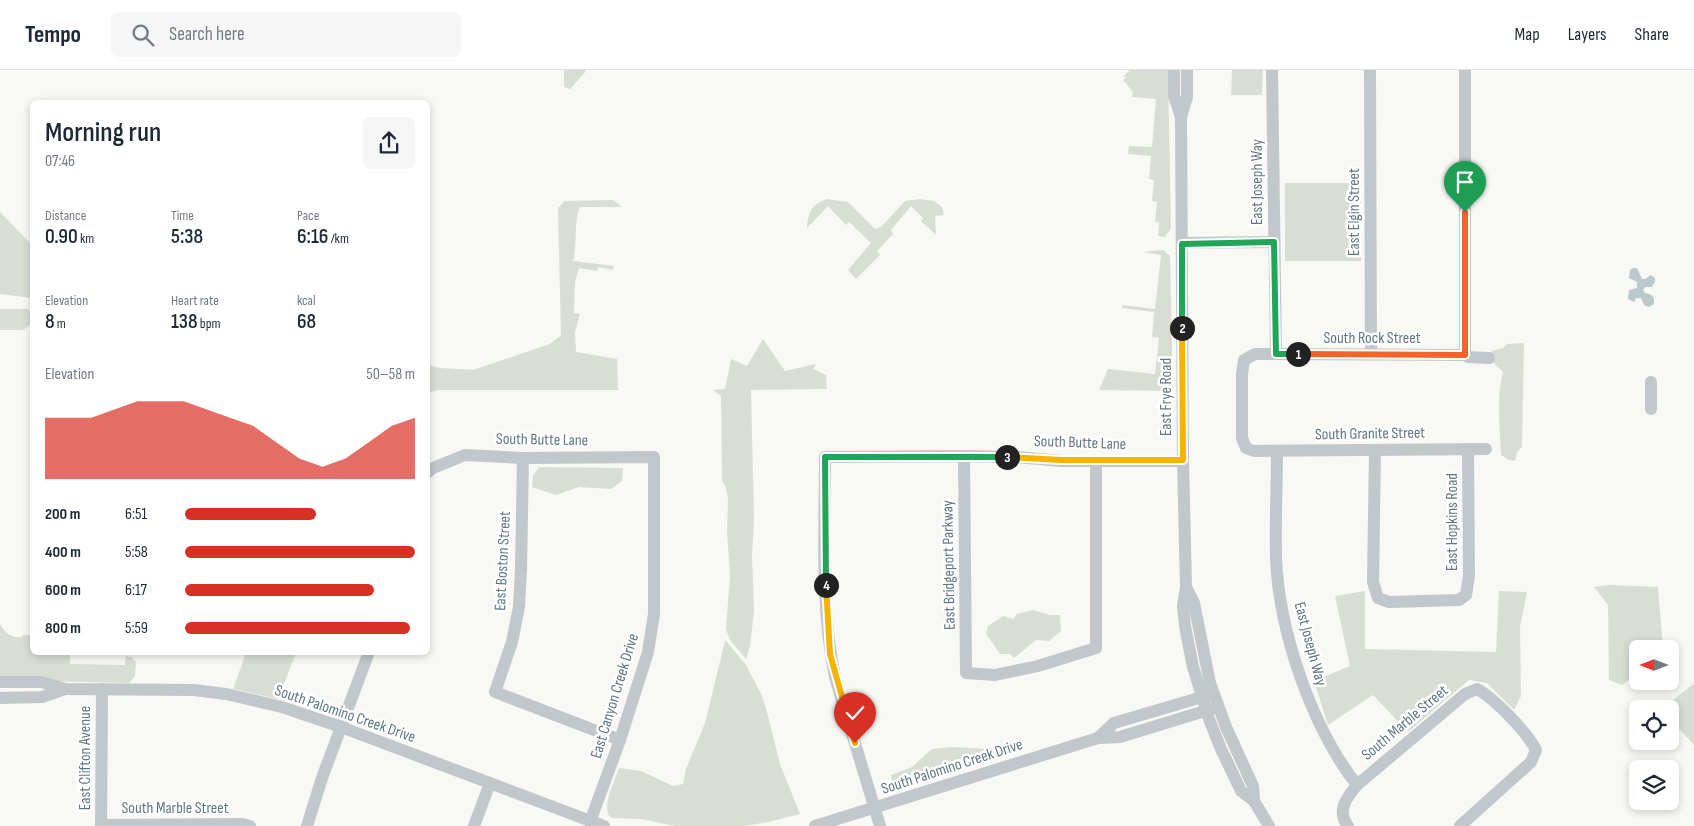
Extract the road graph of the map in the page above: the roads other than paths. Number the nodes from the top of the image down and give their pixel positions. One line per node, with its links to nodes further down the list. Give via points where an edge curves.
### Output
1 (1174, 70): 6 (street, East Frye Road, via 1174,96)
2 (1187, 70): 6 (street, East Frye Road, via 1187,97)
3 (1272, 70): 7 (street, East Joseph Way)
4 (1370, 70): 10 (street, East Elgin Street)
5 (1465, 70): 11 (street)
6 (1181, 117): 8 (street, East Frye Road)
7 (1274, 242): 8 (street); 9 (street, East Joseph Way)
8 (1182, 244): 23 (street, East Frye Road)
9 (1276, 354): 10 (street, South Rock Street); 18 (street, South Rock Street, via 1255,354 1244,360 1242,438 1246,448)
10 (1371, 354): 11 (street, South Rock Street)
11 (1465, 355): 12 (street, South Rock Street)
12 (1489, 358)
13 (1651, 382): 14 (street)
14 (1651, 408)
15 (1468, 449): 16 (street, South Granite Street); 17 (street, South Granite Street); 17 (street, East Hopkins Road, via 1469,576 1466,595 1459,600 1389,602 1378,598 1374,582)
16 (1486, 449)
17 (1375, 451): 19 (street, South Granite Street)
18 (1254, 452): 19 (street, South Granite Street)
19 (1277, 452): 35 (street, East Joseph Way, via 1276,559 1286,623 1310,705 1325,736)
20 (964, 456): 24 (street, South Butte Lane); 24 (street, East Bridgeport Parkway, via 966,673 996,675 1096,648); 36 (street, South Butte Lane, via 825,457 830,654)
21 (654, 457): 22 (street, South Butte Lane); 33 (street, East Canyon Creek Drive, via 654,614 648,652)
22 (523, 458): 25 (street, South Butte Lane, via 465,455); 33 (street, East Boston Street, via 519,607 512,642 495,692)
23 (1183, 460): 24 (street, South Butte Lane); 31 (street, East Frye Road, via 1186,587 1194,603)
24 (1096, 461)
25 (430, 470)
26 (368, 655): 32 (street)
27 (0, 682): 29 (street, South Palomino Creek Drive, via 42,682)
28 (102, 689): 29 (street, South Palomino Creek Drive); 32 (street, South Palomino Creek Drive, via 194,690 226,694 282,707); 38 (street, East Clifton Avenue)
29 (65, 690): 30 (street, South Palomino Creek Drive, via 42,697)
30 (0, 698)
31 (1210, 702): 36 (street, South Palomino Creek Drive, via 1120,738 1098,738); 45 (street, East Frye Road, via 1253,786 1254,801)
32 (341, 727): 34 (street, South Palomino Creek Drive); 40 (street)
33 (620, 740): 37 (street, East Canyon Creek Drive)
34 (490, 783): 37 (street, South Palomino Creek Drive); 41 (street)
35 (1357, 785): 46 (street, via 1345,800 1342,811); 47 (street, South Marble Street, via 1465,694 1477,689 1493,700 1531,740 1536,750 1531,762)
36 (874, 809): 43 (street, South Palomino Creek Drive); 44 (street)
37 (590, 822): 42 (street, South Palomino Creek Drive)
38 (101, 826): 39 (street, South Marble Street)
39 (250, 826)
40 (307, 826)
41 (474, 826)
42 (604, 826)
43 (815, 826)
44 (880, 826)
45 (1270, 826)
46 (1348, 826)
47 (1460, 826)

